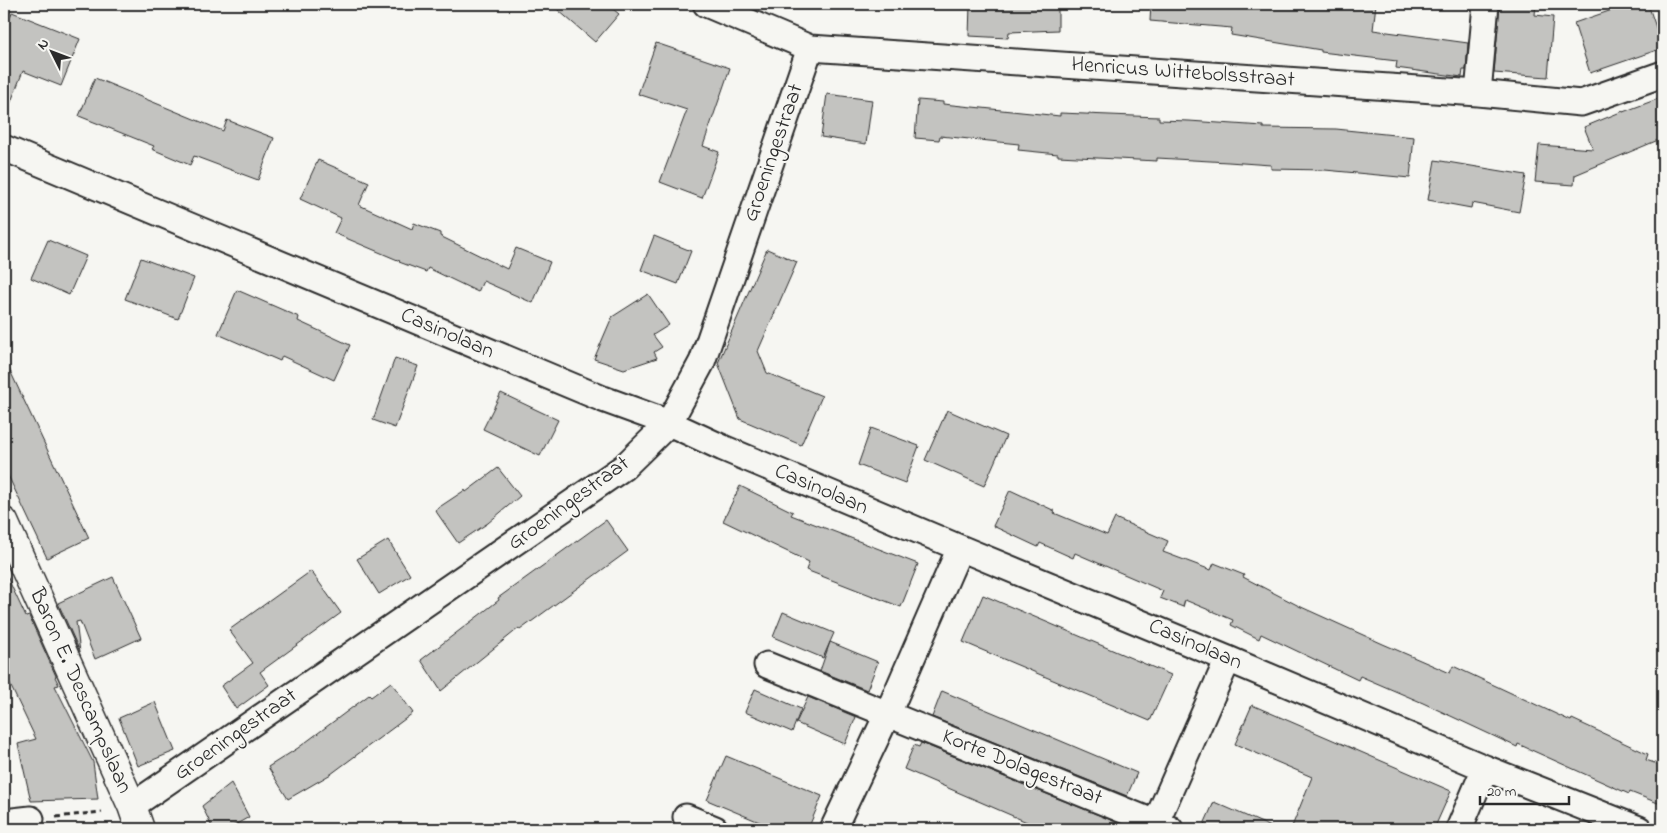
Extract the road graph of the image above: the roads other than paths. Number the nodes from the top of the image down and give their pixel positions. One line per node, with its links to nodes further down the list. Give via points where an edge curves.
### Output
1 (706, 4): 3 (street, Henricus Wittebolsstraat)
2 (1486, 4): 5 (street)
3 (810, 48): 5 (street, Henricus Wittebolsstraat); 7 (street, Groeningestraat, via 702,362)
4 (1663, 74): 5 (street, Henricus Wittebolsstraat, via 1581,103)
5 (1478, 93)
6 (4, 148): 7 (street, Casinolaan, via 602,399)
7 (669, 423): 9 (street, Casinolaan); 15 (street, Groeningestraat, via 624,467)
8 (4, 522): 15 (street, Baron E. Descampslaan)
9 (960, 548): 10 (street, Casinolaan); 12 (street)
10 (1228, 659): 13 (street, Casinolaan); 18 (street, Korte Dolagestraat)
11 (767, 665): 12 (street, Korte Dolagestraat)
12 (888, 713): 18 (street, Korte Dolagestraat); 20 (street)
13 (1485, 768): 21 (street); 22 (street, Casinolaan)
14 (686, 817): 19 (street)
15 (136, 818)
16 (31, 819): 17 (street)
17 (4, 822)
18 (1159, 827)
19 (715, 829)
20 (833, 829)
21 (1460, 829)
22 (1639, 829)

